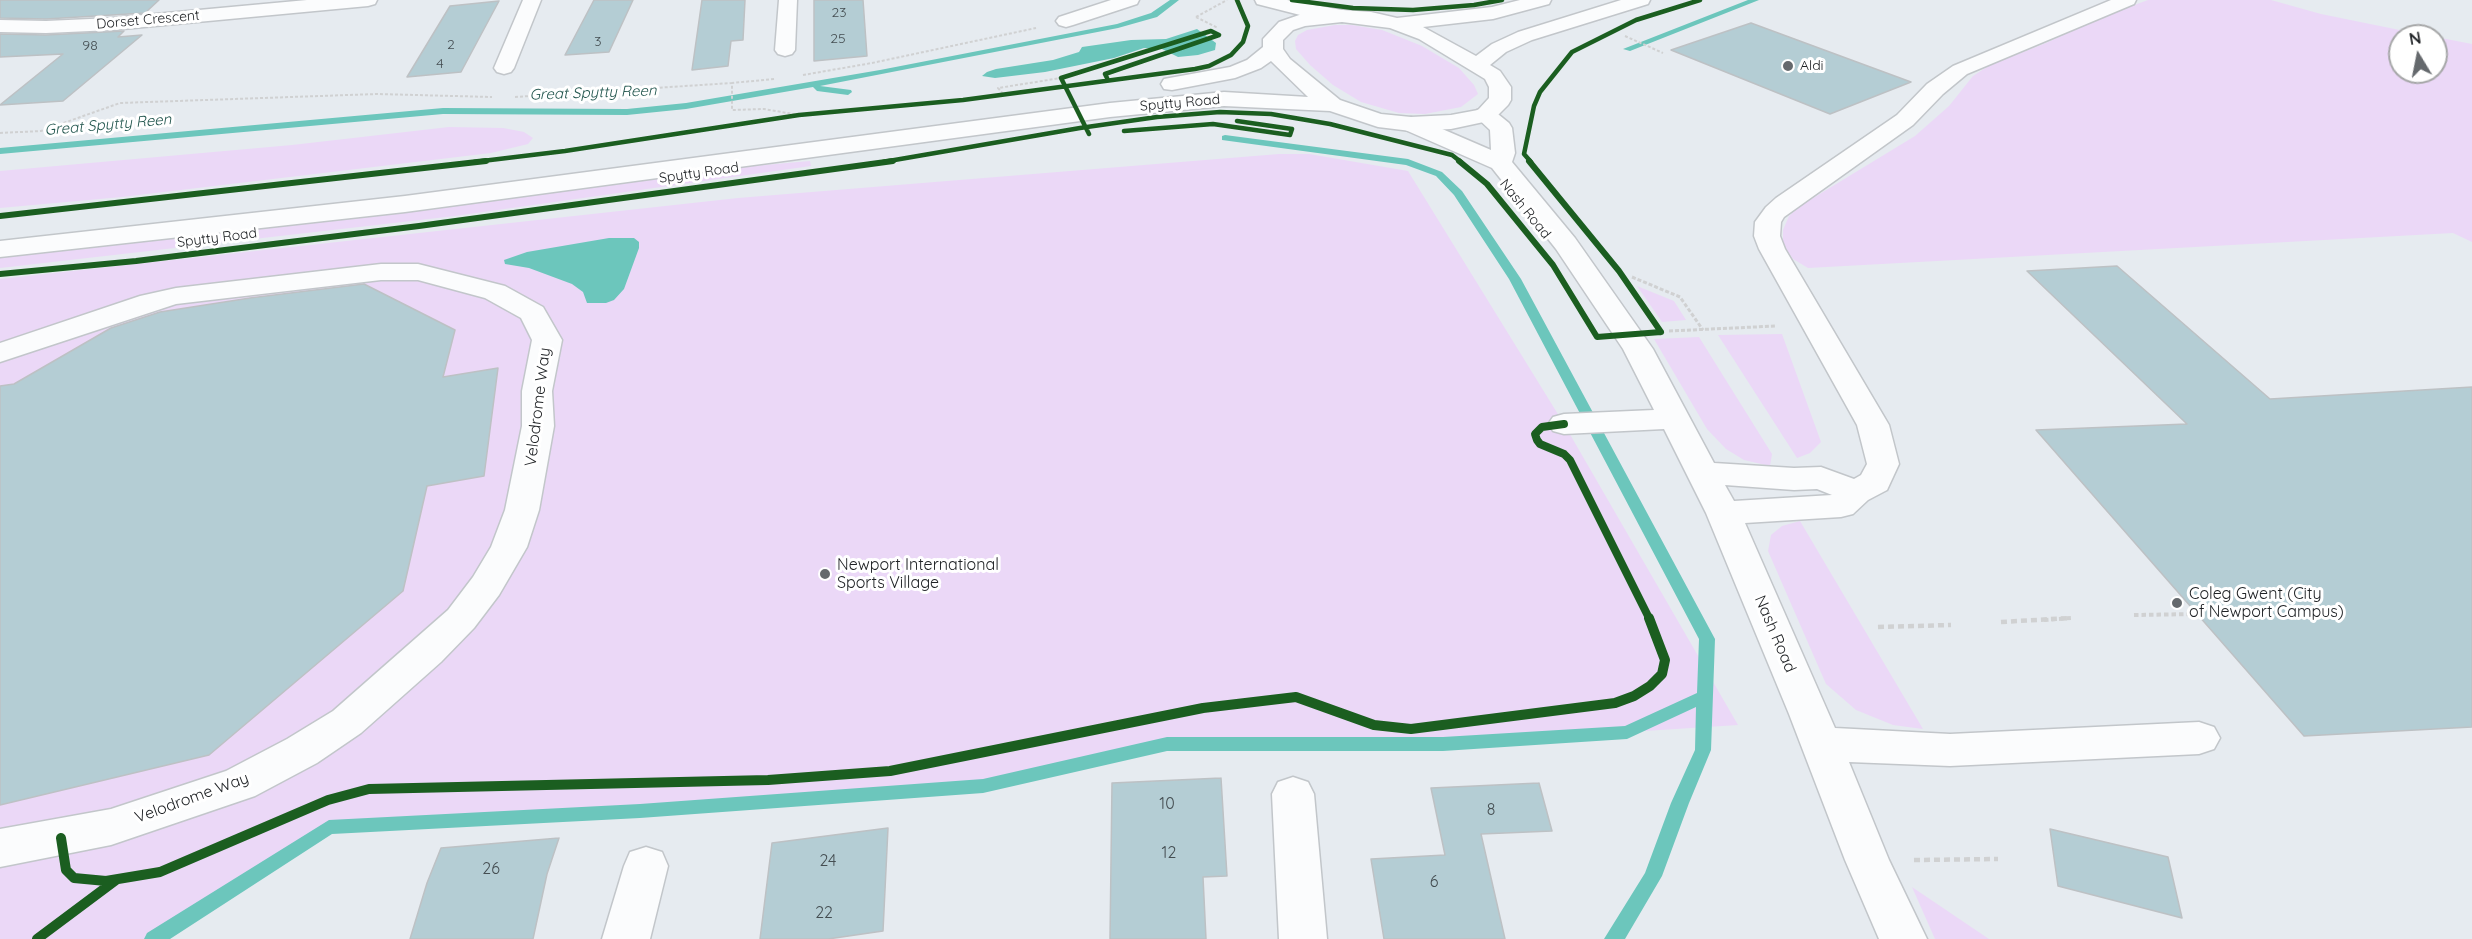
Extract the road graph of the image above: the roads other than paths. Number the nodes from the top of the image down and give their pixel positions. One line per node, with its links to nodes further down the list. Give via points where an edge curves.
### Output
1 (368, 0): 10 (main road, Dorset Crescent)
2 (531, 0): 18 (main road)
3 (788, 0): 16 (main road)
4 (1130, 0): 12 (main road)
5 (1259, 0): 15 (main road)
6 (1264, 0): 11 (main road)
7 (1542, 0): 13 (main road, via 1444,20)
8 (1641, 0): 17 (main road, via 1524,36)
9 (2127, 0): 29 (main road, via 1960,70 1905,120 1785,203 1768,222 1767,236 1772,249 1873,425 1883,464 1875,482)
10 (258, 5): 14 (main road, Dorset Crescent, via 112,24)
11 (1342, 16): 13 (main road); 15 (main road, Spytty Road, via 1302,20 1286,26)
12 (1066, 21)
13 (1395, 22): 17 (main road)
14 (0, 26)
15 (1273, 44): 19 (main road, via 1283,63); 23 (main road, Spytty Road, via 1254,64 1199,80 241,202)
16 (785, 50)
17 (1478, 64): 20 (main road, via 1493,75 1500,87 1500,100)
18 (504, 68)
19 (1332, 105): 21 (main road, via 1378,120); 24 (main road, Spytty Road, via 1224,99 1110,110 393,206)
20 (1485, 115): 21 (main road); 22 (main road, Nash Road, via 1501,128)
21 (1411, 124): 22 (main road, Nash Road)
22 (1500, 163): 26 (main road, Nash Road, via 1566,244 1628,334)
23 (0, 227)
24 (0, 249)
25 (0, 353): 34 (main road, Velodrome Way, via 176,296 400,271 495,292 533,313 547,340 537,390 538,426 522,510 509,547 461,619 427,652 347,722 240,784 111,827)
26 (1675, 419): 27 (main road); 28 (main road, Nash Road)
27 (1564, 424)
28 (1702, 473): 29 (main road, via 1821,478); 30 (main road, Nash Road)
29 (1856, 492): 30 (main road, via 1841,506)
30 (1723, 513): 32 (main road, Nash Road)
31 (2199, 738): 32 (main road, via 1950,750)
32 (1819, 744): 38 (main road, Nash Road)
33 (1293, 794): 37 (main road)
34 (0, 848)
35 (646, 866): 36 (main road)
36 (626, 939)
37 (1303, 939)
38 (1903, 939)

